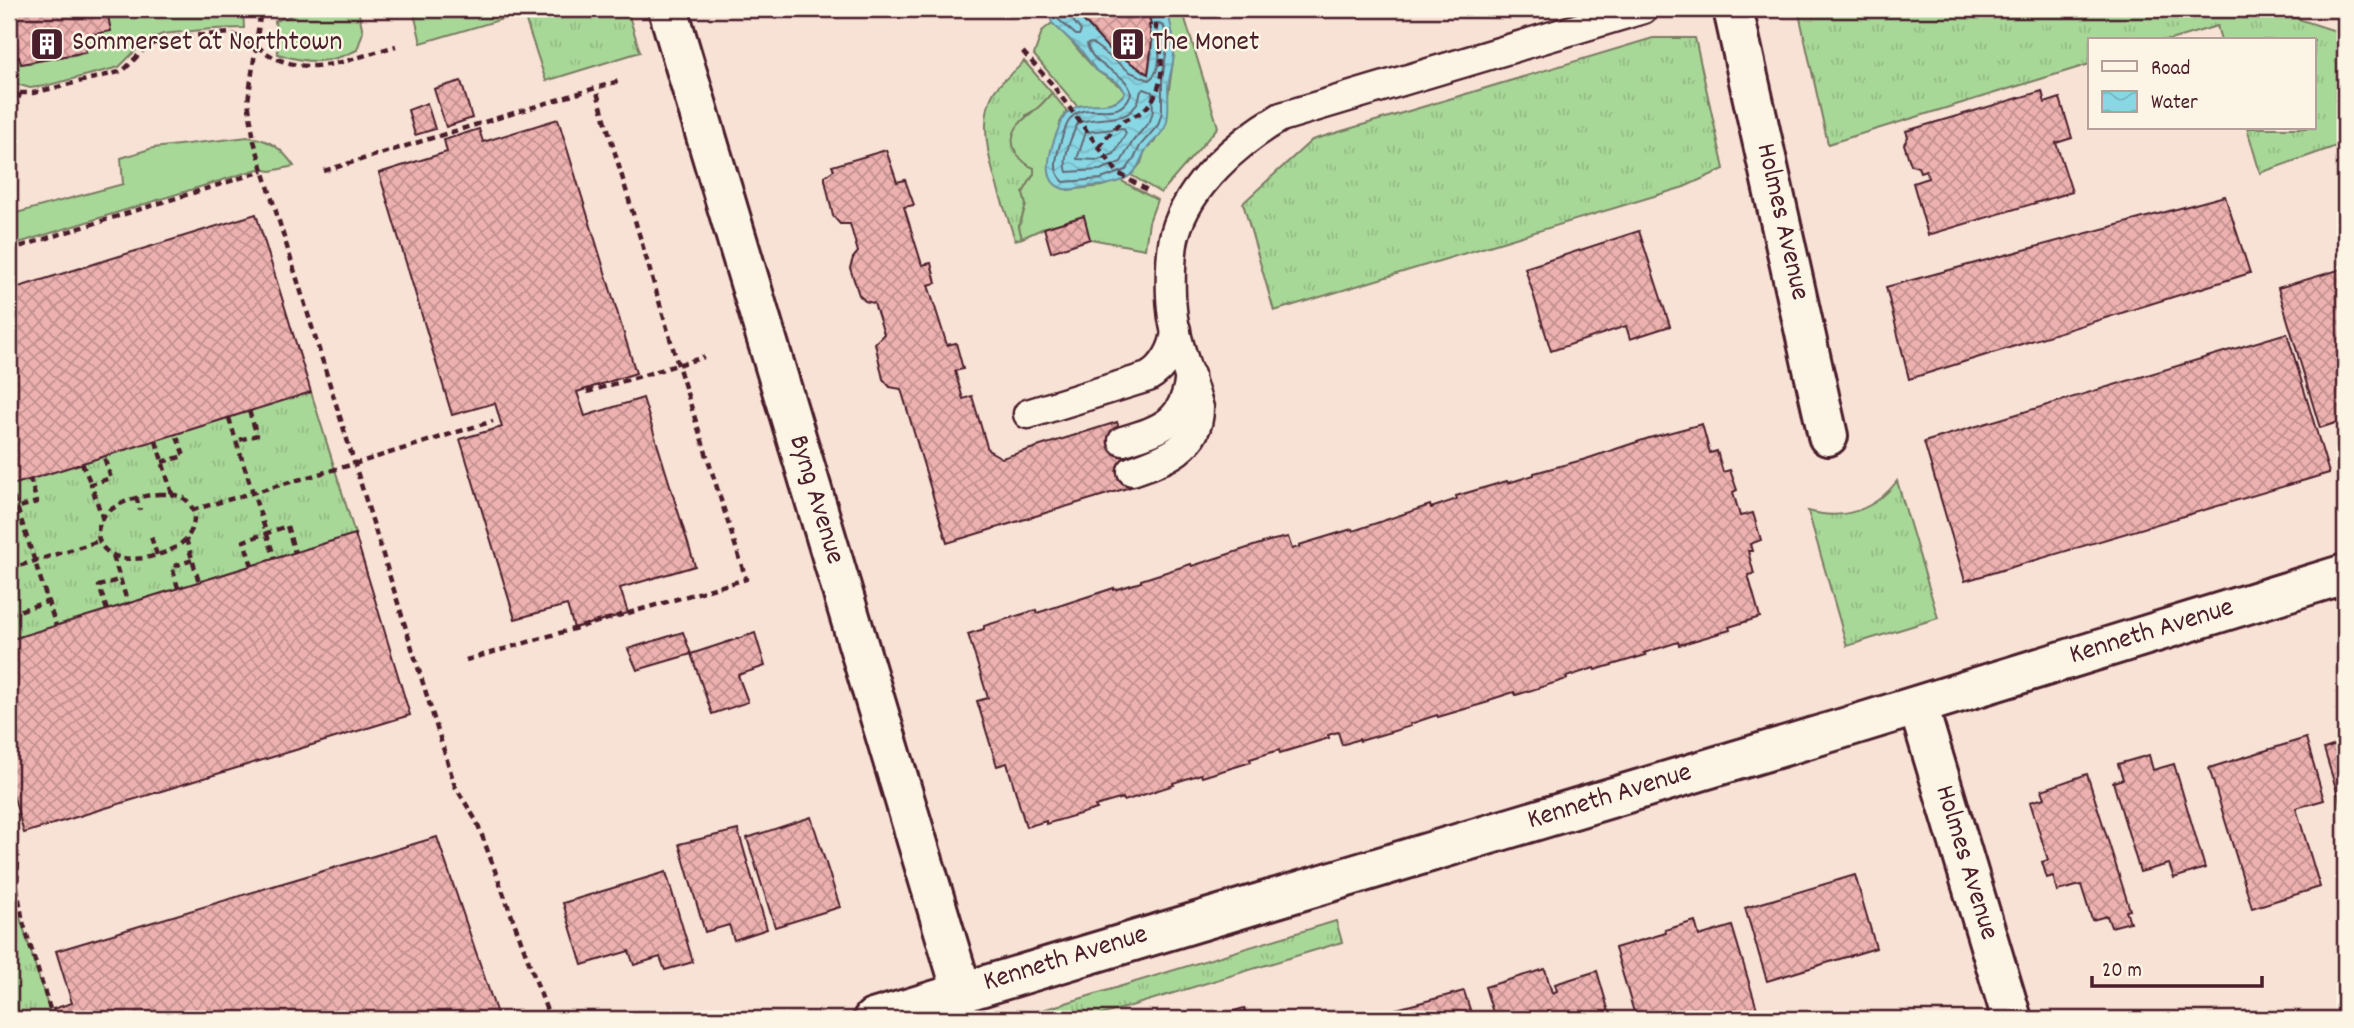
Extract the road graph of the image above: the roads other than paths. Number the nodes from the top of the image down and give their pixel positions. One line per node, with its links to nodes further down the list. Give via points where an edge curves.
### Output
1 (668, 9): 12 (street, Byng Avenue)
2 (1643, 9): 4 (lane, via 1306,109 1254,133 1204,182 1180,219 1171,290)
3 (1733, 9): 7 (street, Holmes Avenue)
4 (1176, 330): 5 (lane); 6 (lane, via 1171,351 1148,377)
5 (1189, 375): 8 (lane, via 1184,402 1170,423); 9 (lane, via 1199,408 1191,438 1171,456)
6 (1028, 414)
7 (1828, 436)
8 (1123, 441)
9 (1132, 471)
10 (2345, 574): 11 (street, Kenneth Avenue)
11 (1918, 706): 12 (street, Kenneth Avenue); 14 (street, Holmes Avenue)
12 (962, 991): 13 (street, Kenneth Avenue)
13 (873, 1019)
14 (2012, 1019)

